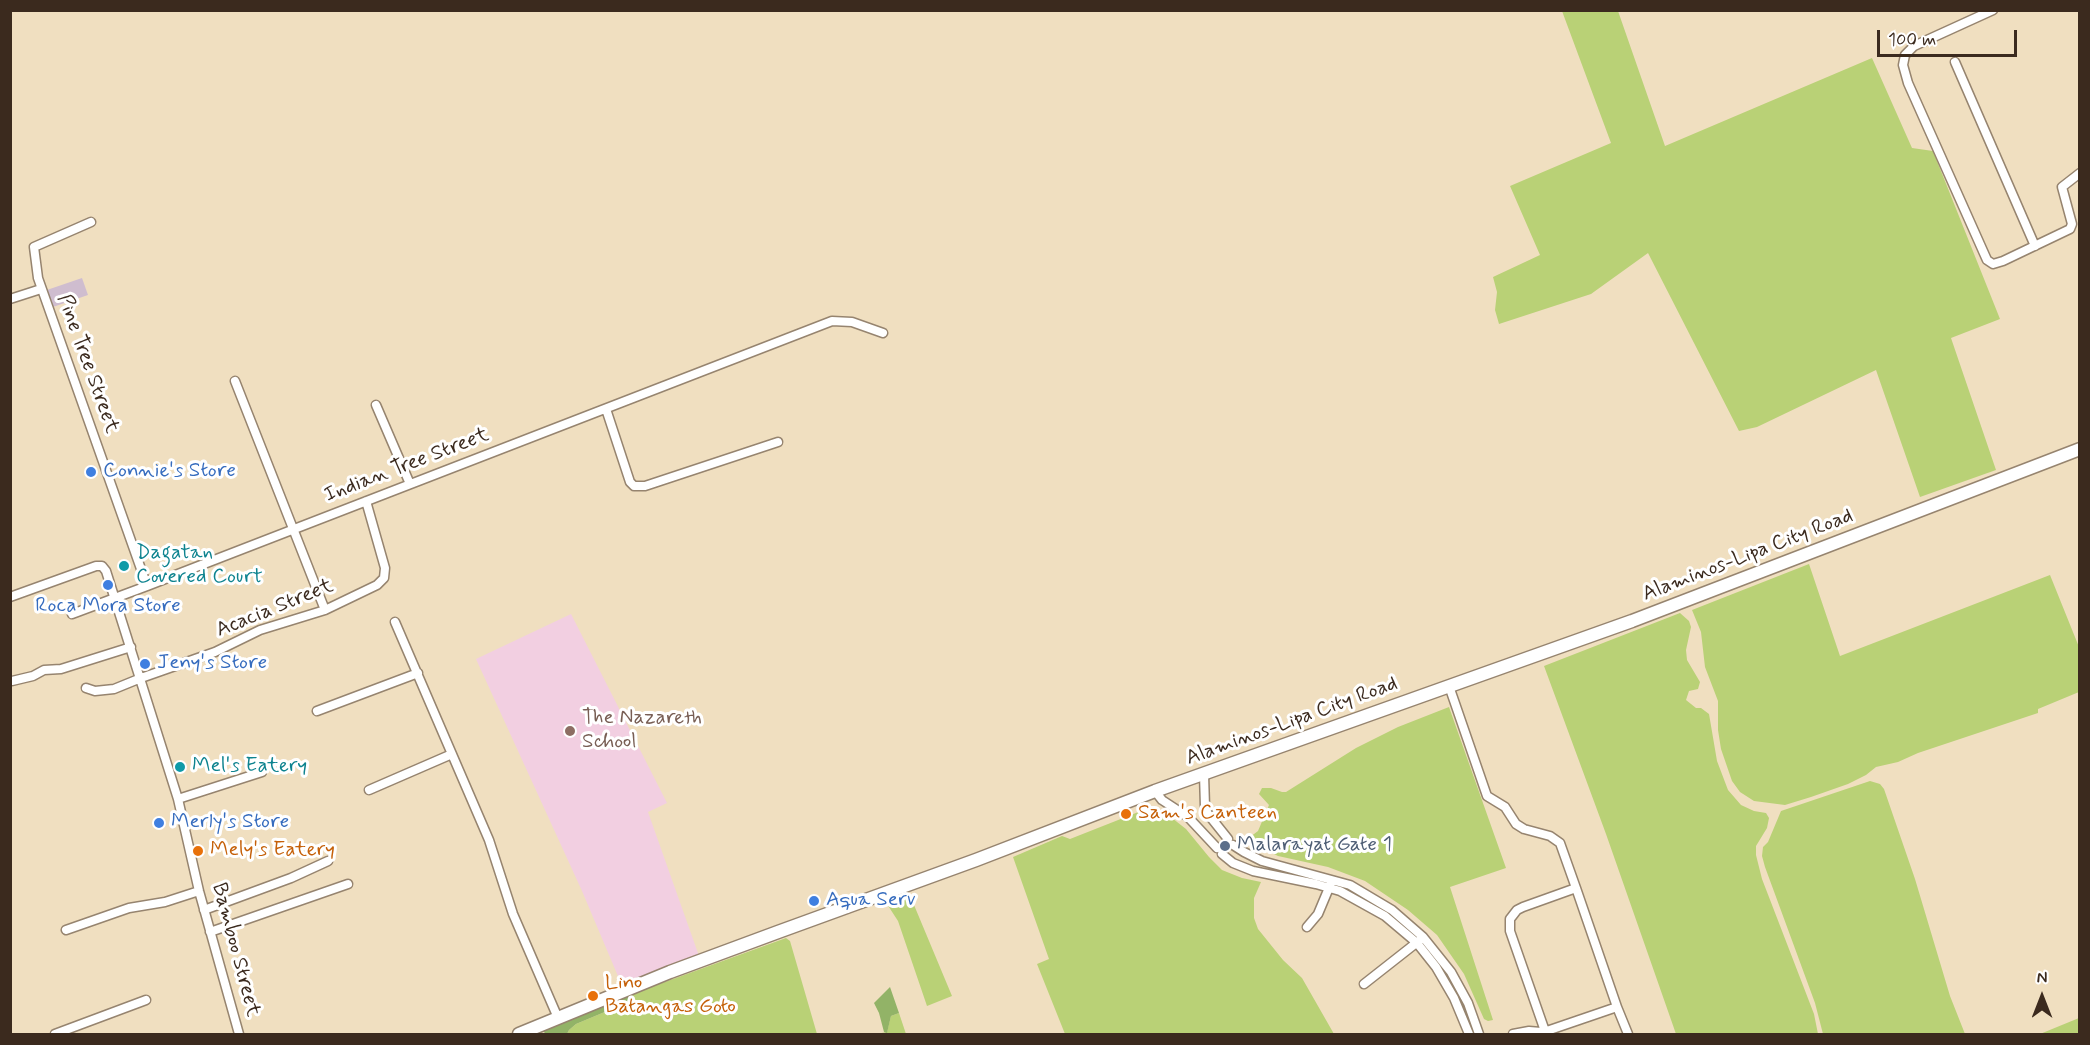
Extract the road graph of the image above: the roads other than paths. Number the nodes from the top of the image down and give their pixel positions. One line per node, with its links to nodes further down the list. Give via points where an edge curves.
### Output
1 (1993, 10): 5 (street, via 1914,46 1905,55 1904,75 1987,260 1993,264)
2 (1955, 62): 5 (street)
3 (2079, 173): 5 (street, via 2062,187 2072,227)
4 (91, 222): 6 (street, Pine Tree Street, via 34,247)
5 (2035, 246)
6 (41, 289): 7 (street); 17 (street, Pine Tree Street)
7 (10, 299)
8 (883, 333): 11 (street, Indian Tree Street, via 843,320 832,321)
9 (235, 381): 16 (street)
10 (375, 405): 14 (street)
11 (606, 409): 12 (street, via 634,486 645,486); 14 (street, Indian Tree Street)
12 (778, 442)
13 (2079, 449): 27 (main road, Alaminos-Lipa City Road, via 1632,621)
14 (410, 484): 15 (street, Indian Tree Street)
15 (366, 501): 16 (street, Indian Tree Street); 20 (street, Acacia Street, via 385,568 384,578)
16 (293, 529): 17 (street, Indian Tree Street); 20 (street)
17 (147, 586): 19 (street, Indian Tree Street)
18 (10, 597): 19 (street, Bamboo Street, via 102,566)
19 (116, 599): 21 (street, Indian Tree Street); 23 (street, Bamboo Street)
20 (325, 610): 25 (street, Acacia Street, via 260,630 215,652)
21 (72, 614)
22 (394, 622): 24 (street)
23 (131, 647): 25 (street, Bamboo Street); 26 (street)
24 (418, 673): 29 (street); 30 (street)
25 (141, 678): 28 (street, Acacia Street, via 105,691); 35 (street, Bamboo Street)
26 (12, 681)
27 (1449, 686): 32 (main road, Alaminos-Lipa City Road); 41 (street, via 1487,796 1505,807 1516,824 1560,843)
28 (86, 688)
29 (317, 711)
30 (452, 754): 33 (street); 51 (street, via 489,840 513,915)
31 (262, 772): 35 (street)
32 (1204, 774): 34 (main road, Alaminos-Lipa City Road); 36 (street, via 1205,807)
33 (369, 790)
34 (1155, 791): 37 (street); 51 (main road, Alaminos-Lipa City Road, via 670,972)
35 (177, 800): 42 (street, Bamboo Street)
36 (1220, 830): 37 (street); 39 (street, via 1230,842 1262,861)
37 (1209, 840): 39 (street, via 1233,863 1253,871)
38 (328, 861): 43 (street)
39 (1331, 883): 44 (street, via 1318,914); 47 (street)
40 (348, 884): 46 (street)
41 (1576, 888): 50 (street); 52 (street, via 1522,907 1510,919 1510,931)
42 (199, 891): 43 (street, Bamboo Street); 45 (street, via 129,908)
43 (204, 910): 46 (street, Bamboo Street)
44 (1307, 927)
45 (66, 930)
46 (210, 932): 54 (street, Bamboo Street)
47 (1420, 940): 48 (street); 56 (street, via 1449,988); 57 (street, via 1457,981)
48 (1364, 984)
49 (146, 1000): 53 (street)
50 (1617, 1007): 52 (street); 59 (street)
51 (558, 1018): 55 (main road, Alaminos-Lipa City Road)
52 (1542, 1033): 58 (street)
53 (55, 1035)
54 (239, 1035)
55 (519, 1035)
56 (1469, 1035)
57 (1479, 1035)
58 (1513, 1035)
59 (1628, 1035)

